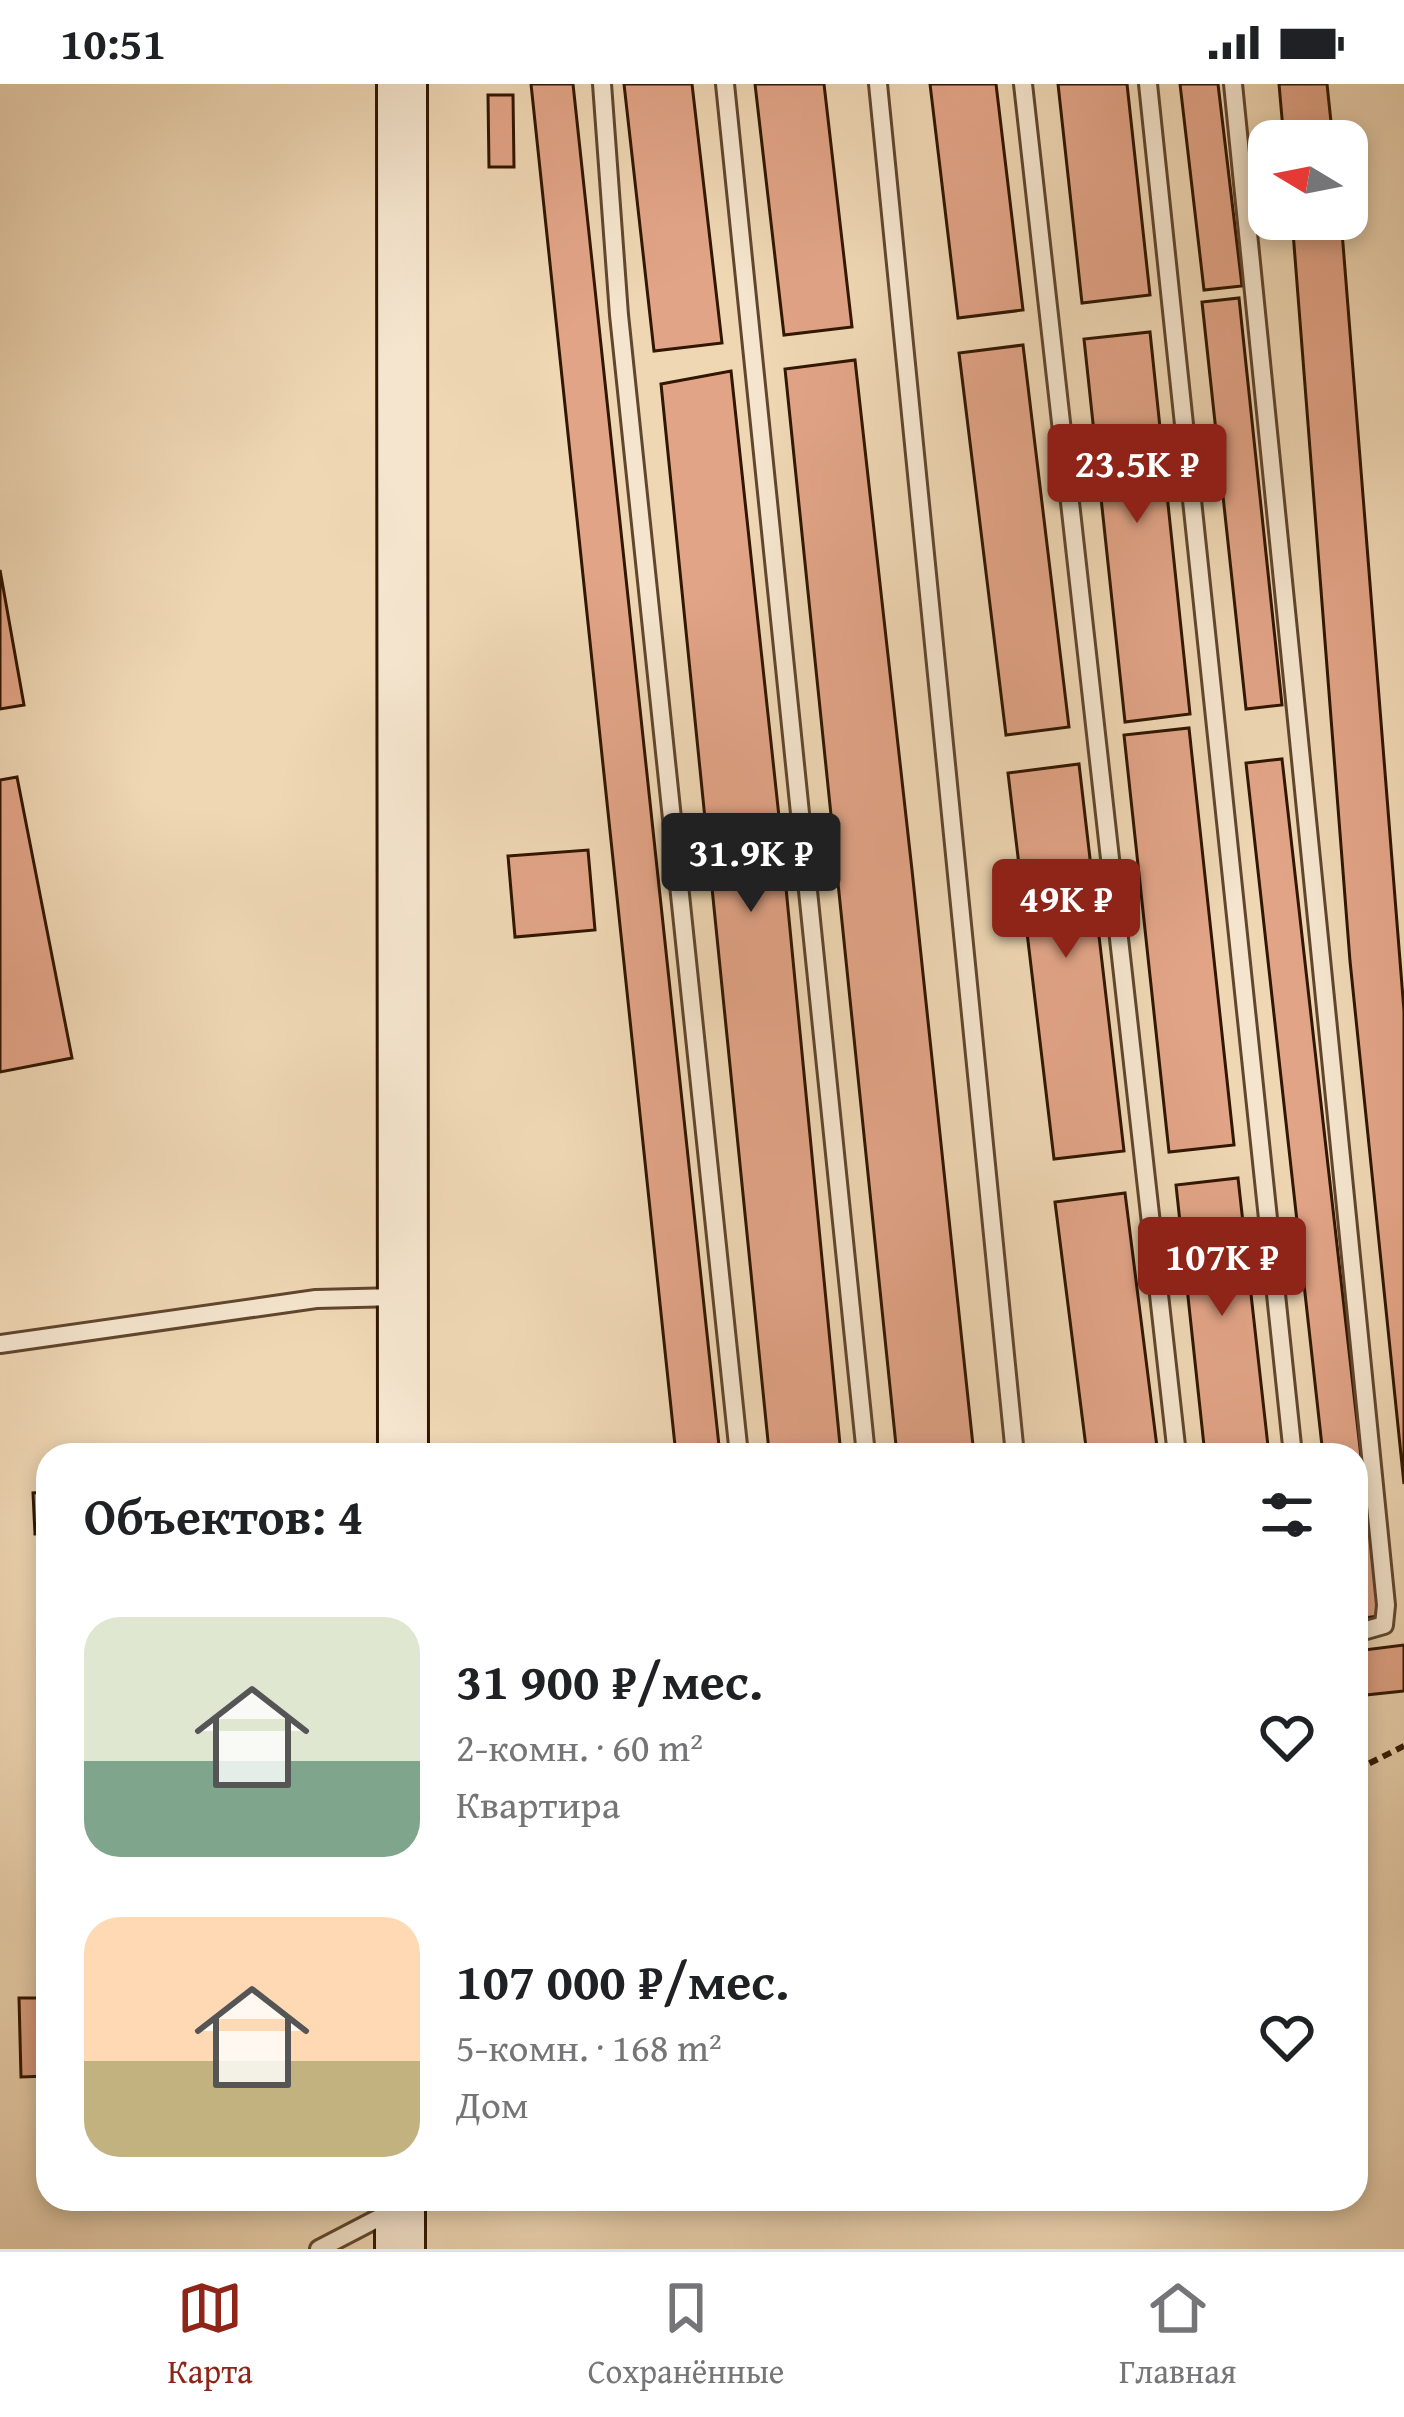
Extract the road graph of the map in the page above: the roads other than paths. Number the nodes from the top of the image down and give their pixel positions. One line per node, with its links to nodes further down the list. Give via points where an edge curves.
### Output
1 (402, 84): 8 (main road)
2 (602, 84): 11 (lane, via 619,315)
3 (725, 84): 12 (lane)
4 (878, 84): 13 (lane)
5 (1023, 84): 14 (lane)
6 (1148, 84): 15 (lane)
7 (1233, 84): 16 (lane, via 1387,1605 1384,1625)
8 (401, 1297): 9 (lane, via 316,1299); 10 (main road)
9 (0, 1344)
10 (403, 1443)
11 (738, 1443)
12 (865, 1443)
13 (1014, 1443)
14 (1176, 1443)
15 (1292, 1443)
16 (1368, 1630)
17 (400, 2218): 18 (lane)
18 (319, 2249)

